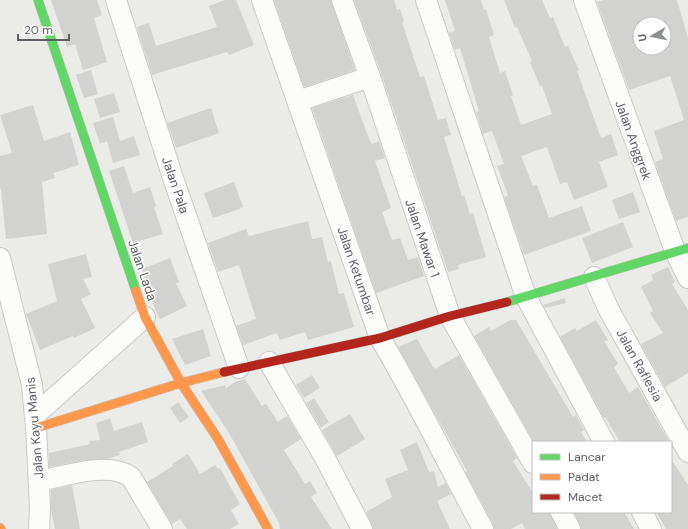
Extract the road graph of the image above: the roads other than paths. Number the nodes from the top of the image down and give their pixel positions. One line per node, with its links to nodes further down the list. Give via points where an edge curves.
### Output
1 (38, 0): 15 (street, Jalan Lada)
2 (116, 0): 18 (street, Jalan Pala, via 173,178)
3 (262, 0): 8 (street, Jalan Ketumbar)
4 (342, 0): 7 (street, Jalan Mawar 1)
5 (426, 0): 13 (street)
6 (584, 0): 9 (street, Jalan Anggrek)
7 (370, 77): 8 (street); 14 (street, Jalan Mawar 1)
8 (298, 102): 16 (street, Jalan Ketumbar)
9 (681, 250): 11 (street); 12 (street, Jalan Anggrek)
10 (0, 258): 20 (street, Jalan Kayu Manis, via 32,385)
11 (594, 277): 13 (street); 22 (street, Jalan Raflesia, via 609,310)
12 (688, 278)
13 (526, 297): 14 (street); 21 (street)
14 (450, 316): 16 (street); 23 (street, Jalan Mawar 1)
15 (145, 317): 19 (street, Jalan Lada); 20 (street)
16 (380, 338): 17 (street); 31 (street, Jalan Ketumbar)
17 (269, 362): 18 (street); 30 (street, via 325,458)
18 (239, 368): 19 (street)
19 (181, 383): 20 (street); 29 (street, Jalan Lada, via 218,439)
20 (36, 421): 24 (street, Jalan Kayu Manis)
21 (603, 441)
22 (688, 452)
23 (532, 462)
24 (39, 481): 27 (street, Jalan Kayu Manis); 28 (street, via 94,470 110,469 125,473 131,477)
25 (562, 513): 32 (street)
26 (643, 513): 33 (street)
27 (39, 529)
28 (162, 529)
29 (268, 529)
30 (362, 529)
31 (483, 529)
32 (570, 529)
33 (651, 529)

